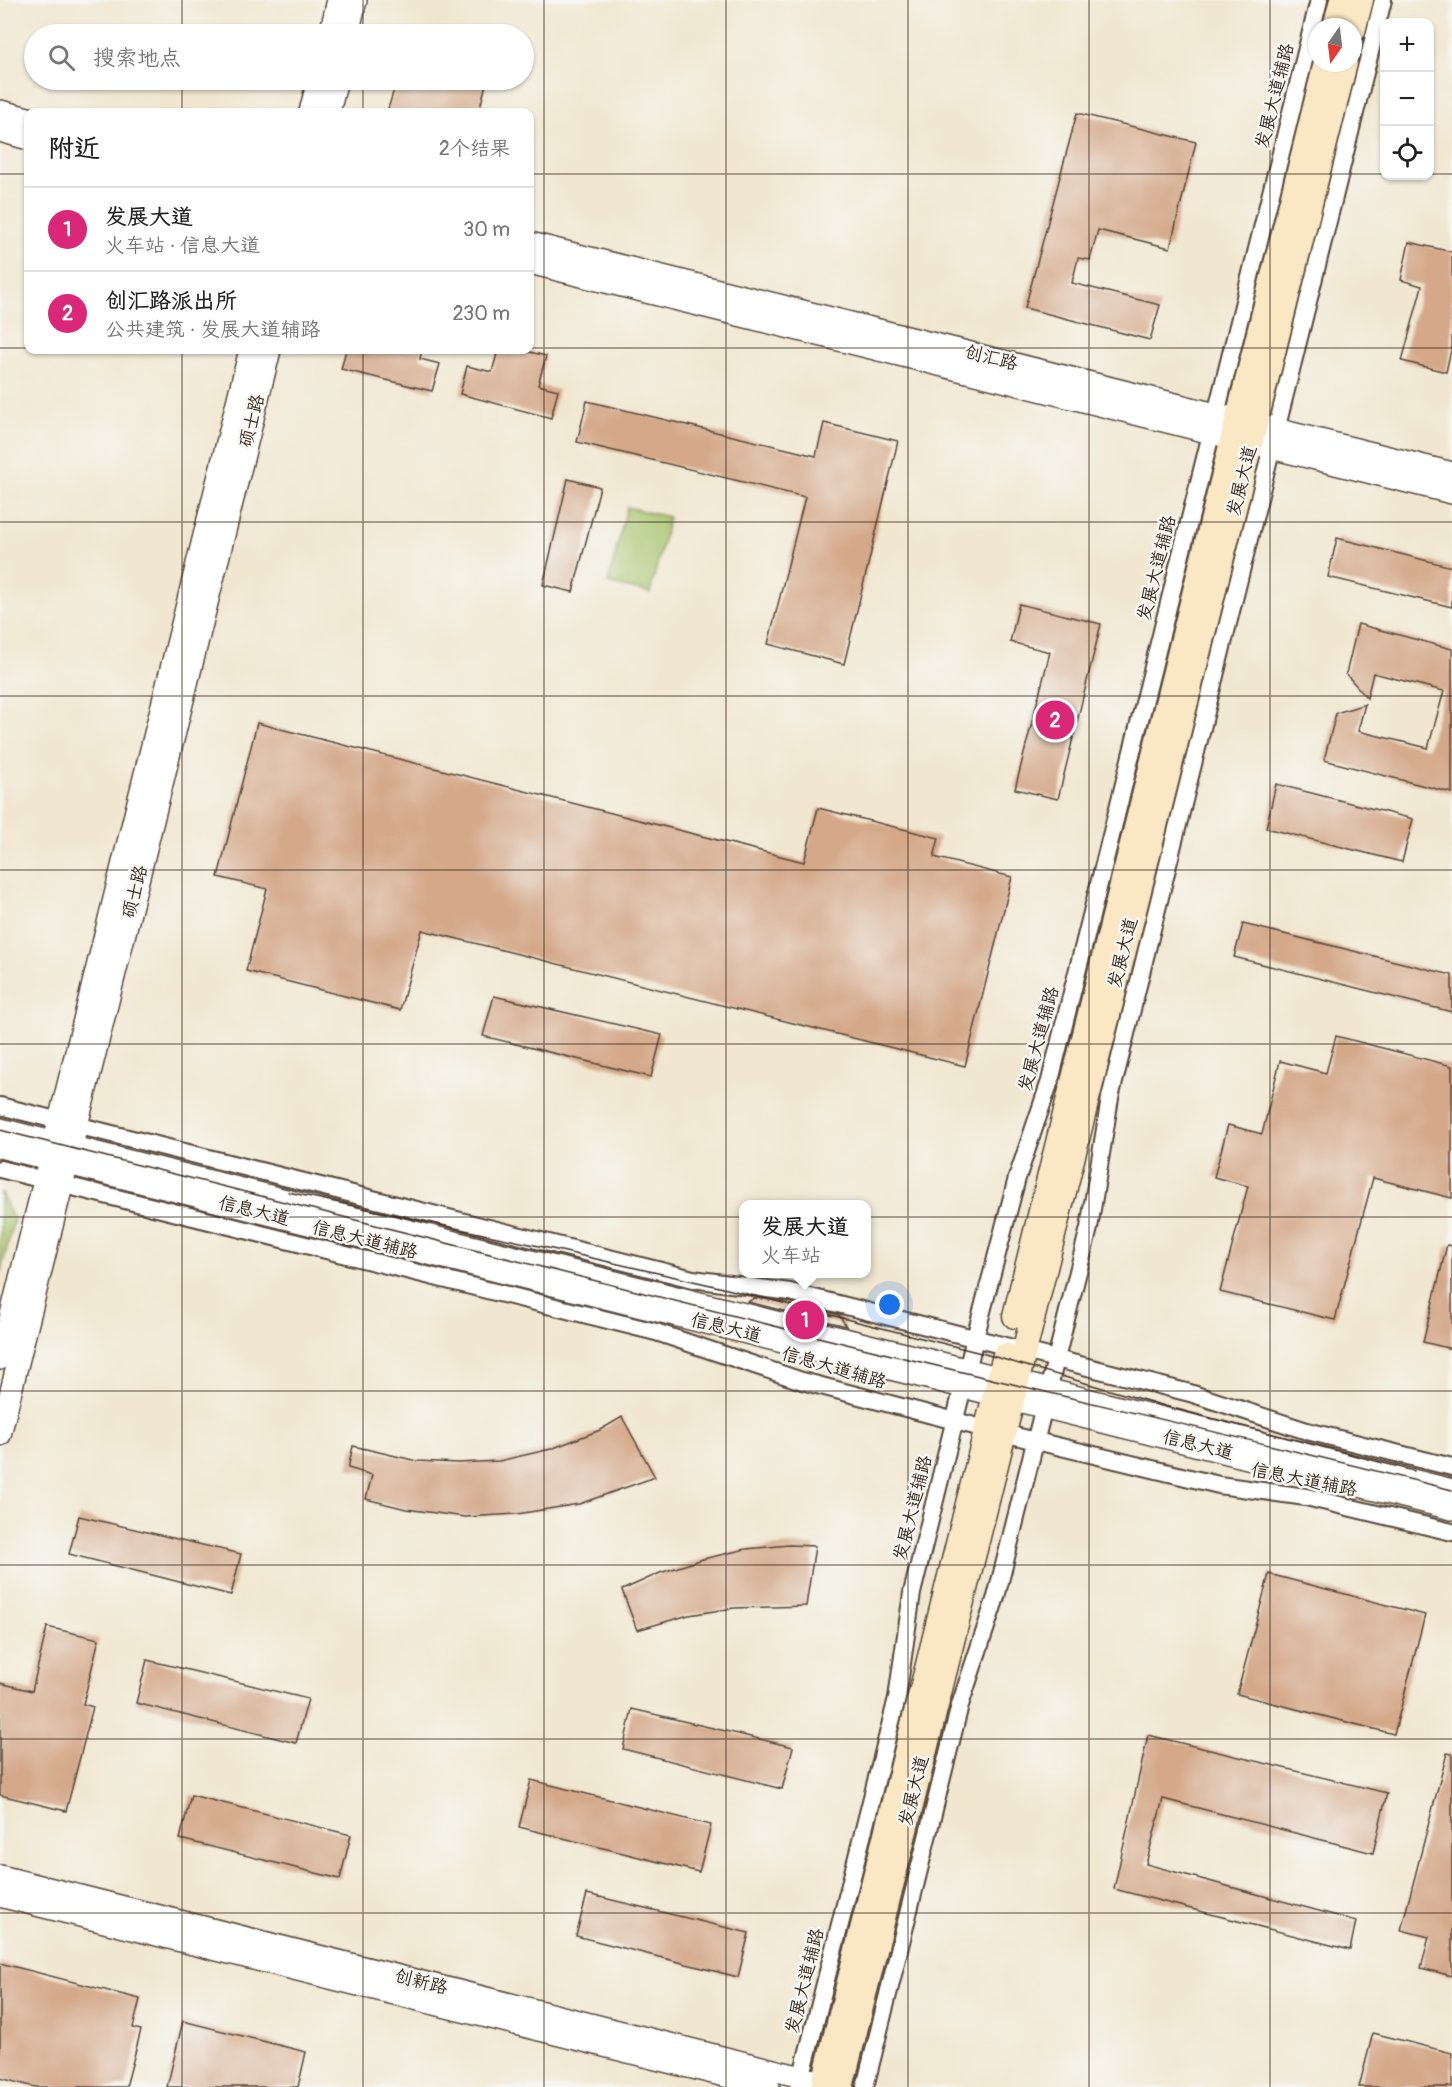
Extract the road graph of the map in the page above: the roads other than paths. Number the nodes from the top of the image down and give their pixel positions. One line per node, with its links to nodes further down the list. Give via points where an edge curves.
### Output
1 (338, 0): 9 (street)
2 (356, 0): 10 (street)
3 (1319, 0): 25 (street, 发展大道辅路)
4 (1342, 0): 7 (main road)
5 (1361, 0): 8 (main road)
6 (1383, 0): 25 (street, 发展大道辅路)
7 (1337, 18)
8 (1356, 18)
9 (332, 24)
10 (350, 24)
11 (1324, 72): 25 (main road, 发展大道)
12 (1343, 72): 25 (main road, 发展大道)
13 (316, 90): 15 (street)
14 (334, 90): 16 (street)
15 (311, 108)
16 (330, 108)
17 (0, 111): 18 (street)
18 (24, 117)
19 (0, 131): 20 (street)
20 (24, 138)
21 (534, 244): 25 (street, 创汇路)
22 (534, 264): 25 (street, 创汇路)
23 (249, 354): 29 (street, 硕士路)
24 (269, 354): 29 (street, 硕士路)
25 (1244, 431): 26 (street, 创汇路); 27 (street, 创汇路); 35 (street, 发展大道辅路, via 1050,1081 1017,1178); 36 (main road, 发展大道); 38 (street, 发展大道辅路, via 1110,1098 1089,1228)
26 (1452, 473)
27 (1452, 492)
28 (0, 1106): 29 (street)
29 (69, 1123): 32 (street, 硕士路); 35 (street, via 693,1279 790,1292)
30 (0, 1129): 32 (street, 信息大道)
31 (0, 1147): 32 (street, 信息大道)
32 (61, 1153): 34 (street, 硕士路); 39 (street, 信息大道)
33 (0, 1169): 34 (street, 信息大道辅路)
34 (54, 1182): 37 (street, 硕士路); 42 (street, 信息大道辅路, via 656,1332 802,1381); 44 (street, 硕士路)
35 (975, 1338): 36 (street); 39 (street, 发展大道辅路)
36 (1015, 1348): 38 (street); 40 (main road, 发展大道)
37 (0, 1359)
38 (1056, 1359): 41 (street, 发展大道辅路); 46 (street, via 1191,1393 1307,1431)
39 (965, 1378): 40 (street, 信息大道); 42 (street, 发展大道辅路)
40 (1005, 1389): 41 (street, 信息大道); 43 (main road, 发展大道)
41 (1046, 1399): 45 (street, 发展大道辅路); 47 (street, 信息大道); 48 (street, 信息大道)
42 (955, 1421): 43 (street, 信息大道辅路); 52 (street, 发展大道辅路, via 912,1593 897,1698)
43 (995, 1431): 45 (street, 信息大道辅路); 52 (main road, 发展大道)
44 (0, 1435)
45 (1036, 1441): 49 (street, 信息大道辅路, via 1219,1485 1306,1497); 54 (street, 发展大道辅路, via 996,1597 960,1705)
46 (1452, 1467)
47 (1452, 1490)
48 (1452, 1509)
49 (1452, 1532)
50 (0, 1876): 52 (street, 创新路)
51 (0, 1896): 53 (street, 创新路)
52 (824, 2085)
53 (769, 2087)
54 (865, 2087)

